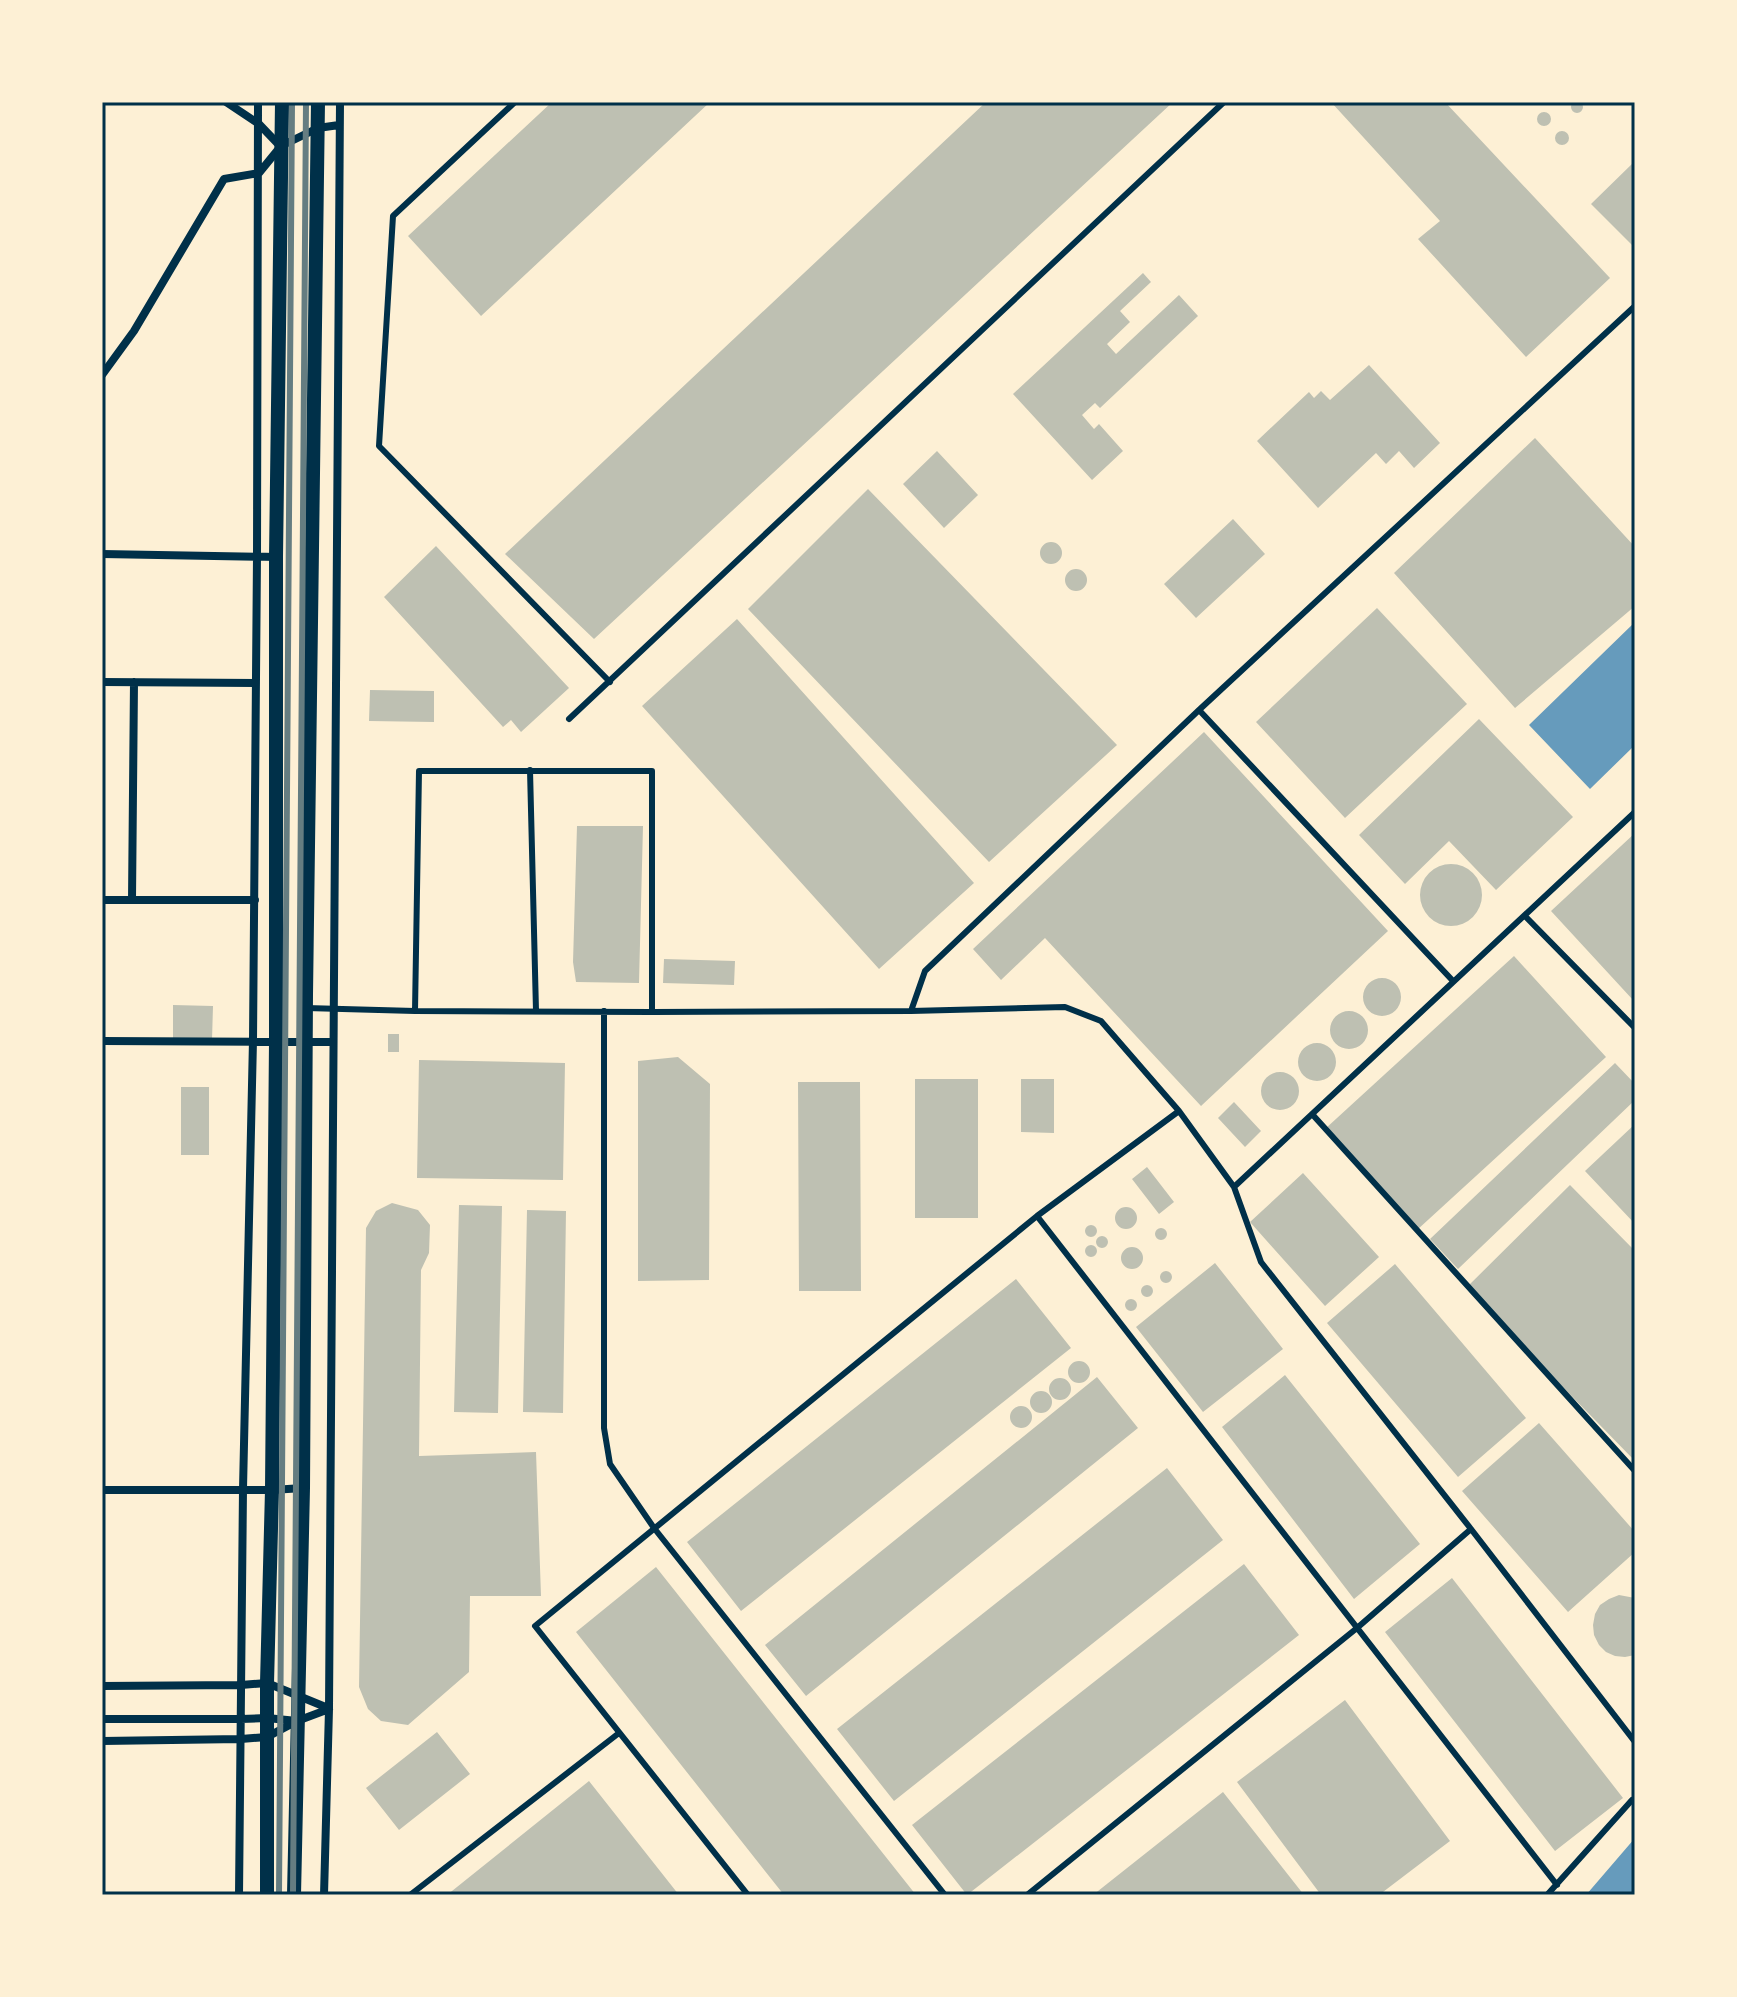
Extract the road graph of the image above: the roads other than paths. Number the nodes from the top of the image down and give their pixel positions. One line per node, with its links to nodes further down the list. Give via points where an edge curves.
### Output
1 (226, 102): 8 (street)
2 (258, 102): 8 (street)
3 (282, 102): 11 (street)
4 (318, 102): 10 (street)
5 (340, 102): 9 (street)
6 (515, 102): 20 (lane, via 393,216 379,446)
7 (1224, 102): 20 (lane)
8 (259, 124): 11 (street); 12 (street)
9 (339, 125): 10 (street); 32 (street)
10 (318, 128): 11 (street); 31 (street)
11 (281, 146): 12 (street); 17 (street)
12 (259, 173): 14 (street, via 224,179); 16 (street)
13 (1635, 306): 22 (lane)
14 (102, 375)
15 (102, 554): 16 (street)
16 (257, 556): 17 (street); 21 (street)
17 (276, 557): 41 (street)
18 (102, 682): 19 (street)
19 (134, 682): 21 (street); 27 (street)
20 (610, 682): 23 (lane)
21 (256, 683): 28 (street)
22 (1199, 710): 30 (lane); 36 (lane, via 925,971)
23 (569, 719)
24 (530, 770): 33 (lane, via 419,771); 34 (lane); 37 (lane, via 652,771)
25 (1635, 812): 29 (lane)
26 (102, 900): 27 (street)
27 (132, 900): 28 (street)
28 (255, 900): 39 (street)
29 (1525, 916): 30 (lane); 38 (lane)
30 (1453, 981): 45 (lane)
31 (306, 1008): 32 (lane); 42 (street)
32 (333, 1009): 33 (lane); 43 (street)
33 (415, 1011): 34 (lane)
34 (536, 1011): 35 (lane)
35 (604, 1011): 37 (lane); 53 (lane, via 604,1428 610,1464)
36 (911, 1011): 37 (lane); 44 (lane, via 1065,1007 1101,1021)
37 (652, 1012)
38 (1635, 1028)
39 (253, 1040): 40 (street); 41 (street); 50 (street)
40 (102, 1041)
41 (276, 1041): 42 (street); 52 (street)
42 (306, 1041): 43 (street); 49 (street)
43 (333, 1042): 60 (street)
44 (1179, 1111): 46 (lane); 47 (lane)
45 (1312, 1114): 46 (lane); 48 (lane)
46 (1234, 1187): 54 (lane, via 1261,1262)
47 (1037, 1216): 53 (lane); 55 (lane)
48 (1635, 1471)
49 (303, 1488): 52 (street); 59 (street)
50 (243, 1489): 51 (street); 52 (street); 57 (street)
51 (102, 1490)
52 (272, 1490): 56 (street)
53 (654, 1528): 65 (lane, via 535,1626); 78 (lane)
54 (1471, 1529): 55 (lane); 69 (lane)
55 (1357, 1628): 71 (lane); 79 (lane)
56 (267, 1683): 57 (street); 59 (street); 61 (street)
57 (241, 1685): 58 (street); 63 (street)
58 (102, 1686)
59 (298, 1696): 60 (street); 64 (street)
60 (329, 1709): 64 (street); 75 (street)
61 (267, 1718): 63 (street); 64 (street); 66 (street)
62 (102, 1719): 63 (street)
63 (241, 1719): 67 (street)
64 (297, 1721): 66 (street); 74 (street)
65 (619, 1733): 76 (lane); 77 (lane)
66 (267, 1737): 67 (street); 73 (street)
67 (241, 1739): 68 (street); 72 (street)
68 (102, 1741)
69 (1635, 1742)
70 (1632, 1800): 71 (lane)
71 (1557, 1885): 80 (lane)
72 (239, 1895)
73 (267, 1895)
74 (294, 1895)
75 (324, 1895)
76 (410, 1895)
77 (748, 1895)
78 (945, 1895)
79 (1027, 1895)
80 (1547, 1895)

